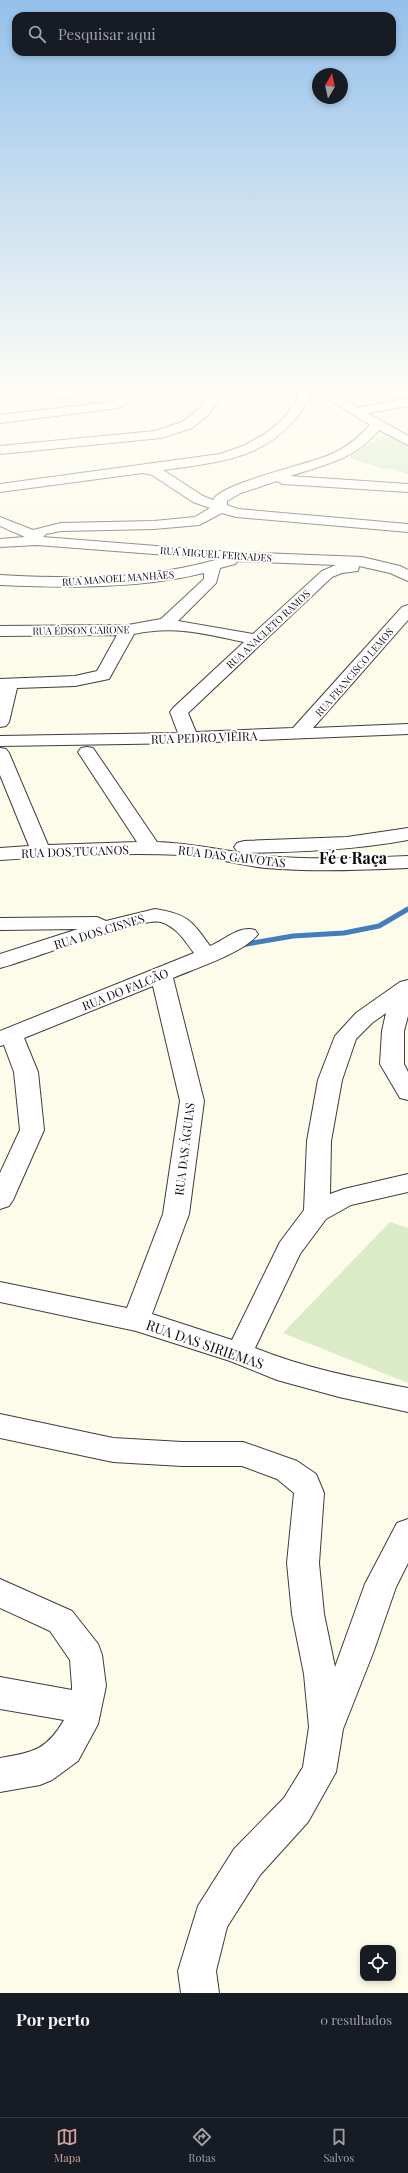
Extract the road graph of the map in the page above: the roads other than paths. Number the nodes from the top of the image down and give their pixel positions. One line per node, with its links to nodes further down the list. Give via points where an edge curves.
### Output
1 (28, 484): 5 (street)
2 (175, 484): 7 (street, via 198,499)
3 (257, 484): 7 (street, via 236,490 220,499)
4 (340, 484): 6 (street)
5 (0, 488)
6 (408, 488)
7 (220, 508): 9 (street, via 259,516); 10 (street, via 199,521 154,525 61,527 41,531)
8 (0, 521): 10 (street)
9 (408, 528)
10 (36, 538): 11 (street); 12 (street, RUA MIGUEL FERNADES)
11 (0, 543)
12 (232, 556): 13 (street, RUA MANOEL MANHÃES, via 230,561); 14 (street, RUA MIGUEL FERNADES, via 362,562)
13 (213, 566): 15 (street, RUA MANOEL MANHÃES, via 185,574 66,583); 17 (street, via 211,580)
14 (404, 571): 20 (street, RUA ANACLETO RAMOS, via 347,568 327,574)
15 (0, 580)
16 (408, 610): 24 (street, RUA FRANCISCO LEMOS)
17 (165, 624): 18 (street, RUA ÉDSON CARONE); 20 (street, RUA ÉDSON CARONE, via 189,626)
18 (128, 630): 19 (street, RUA ÉDSON CARONE); 21 (street, via 103,675 75,681)
19 (0, 631)
20 (256, 640): 25 (street, RUA ANACLETO RAMOS, via 179,712)
21 (5, 684): 22 (street)
22 (0, 722)
23 (408, 729): 24 (street, RUA PEDRO VIÊIRA)
24 (299, 734): 25 (street, RUA PEDRO VIÊIRA)
25 (189, 738): 26 (street, RUA PEDRO VIÊIRA)
26 (0, 741)
27 (87, 752): 30 (street)
28 (0, 753): 32 (street)
29 (408, 834): 31 (street, via 379,840 312,846)
30 (151, 848): 31 (street, RUA DAS GAIVOTAS); 32 (street, RUA DOS TUCANOS)
31 (184, 849): 34 (street, RUA DAS GAIVOTAS, via 247,860 286,863 347,865)
32 (41, 852): 33 (street, RUA DOS TUCANOS)
33 (0, 854)
34 (408, 862)
35 (126, 920): 36 (street, via 80,924); 38 (street, RUA DOS CISNES, via 155,915 167,917 186,927); 39 (street, RUA DOS CISNES)
36 (0, 924)
37 (248, 934): 38 (street, RUA DO FALCÃO, via 228,947)
38 (206, 956): 40 (street, RUA DO FALCÃO)
39 (0, 961)
40 (161, 975): 42 (street, RUA DO FALCÃO); 48 (street, RUA DAS ÁGUIAS, via 192,1101 176,1214)
41 (406, 989): 43 (street, via 393,1031 392,1064); 46 (street, via 364,1018 346,1036 330,1080 320,1141)
42 (6, 1037): 45 (street, via 26,1072 32,1130)
43 (408, 1092)
44 (408, 1183): 46 (street, via 344,1198)
45 (0, 1200)
46 (317, 1212): 49 (street, via 289,1249)
47 (0, 1292): 48 (street, RUA DAS SIRIEMAS)
48 (136, 1320): 49 (street, RUA DAS SIRIEMAS)
49 (239, 1353): 50 (street, RUA DAS SIRIEMAS, via 277,1369 339,1386)
50 (408, 1400)
51 (0, 1426): 56 (street, via 113,1450 243,1454 287,1470 305,1483 309,1492 303,1563 308,1614 320,1674)
52 (408, 1532): 56 (street, via 381,1584 358,1653)
53 (0, 1593): 55 (street, via 61,1621 86,1654 89,1686)
54 (0, 1693): 55 (street)
55 (84, 1708): 57 (street, via 81,1724 66,1749 40,1768)
56 (326, 1727): 58 (street, via 319,1772 296,1810 247,1862 211,1919 198,1971)
57 (0, 1775)
58 (200, 1993)

